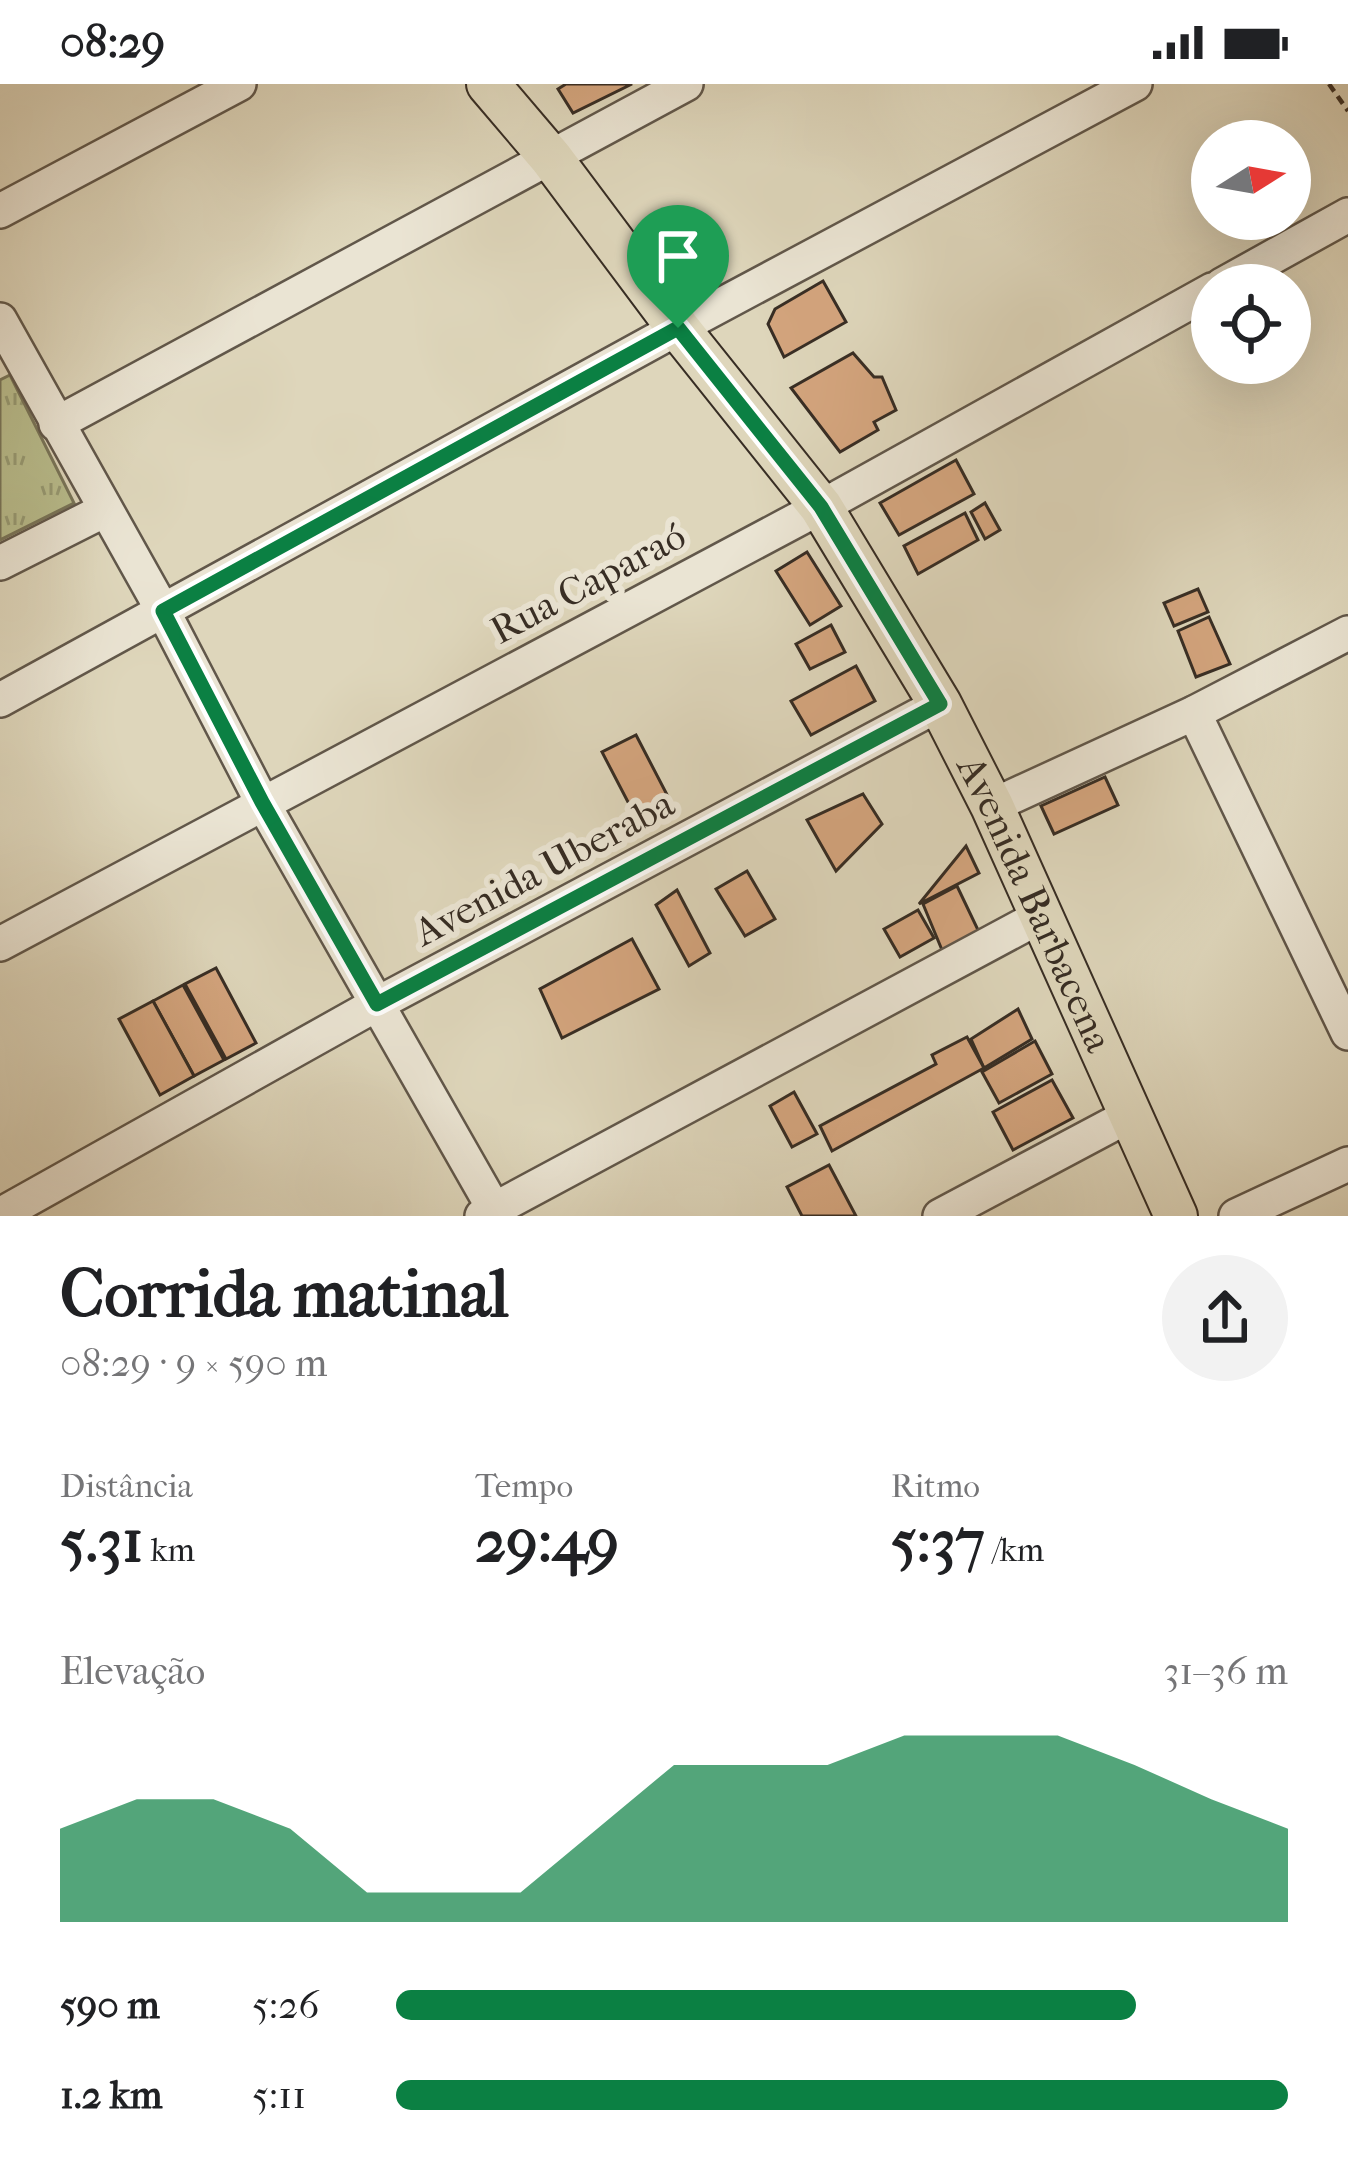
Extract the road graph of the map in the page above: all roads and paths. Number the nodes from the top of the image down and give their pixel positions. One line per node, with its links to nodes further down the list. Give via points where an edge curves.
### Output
1 (239, 84): 8 (street)
2 (488, 84): 7 (main road, Avenida Barbacena)
3 (686, 84): 7 (street)
4 (1135, 84): 13 (street)
5 (1329, 84): 6 (path)
6 (1348, 112)
7 (551, 158): 13 (main road, Avenida Barbacena); 15 (street)
8 (0, 211)
9 (1348, 215): 10 (street)
10 (1260, 264)
11 (1191, 302): 16 (street, Rua Caparaó)
12 (0, 320): 14 (street)
13 (678, 328): 16 (main road, Avenida Barbacena); 19 (street)
14 (10, 359): 15 (street)
15 (56, 424): 17 (street)
16 (821, 507): 22 (main road, Avenida Barbacena); 24 (street, Rua Caparaó)
17 (105, 510): 18 (street); 19 (street)
18 (0, 562)
19 (163, 611): 21 (street); 24 (street)
20 (1348, 633): 23 (street)
21 (0, 700)
22 (940, 704): 25 (main road, Avenida Barbacena); 28 (street, Avenida Uberaba)
23 (1193, 713): 25 (street); 29 (street)
24 (262, 802): 27 (street, Rua Caparaó); 28 (street)
25 (992, 806): 26 (main road, Avenida Barbacena)
26 (1041, 916): 30 (main road, Avenida Barbacena); 32 (street)
27 (0, 944)
28 (377, 1004): 32 (street); 33 (street, Avenida Uberaba)
29 (1348, 1033)
30 (1132, 1114): 34 (street); 35 (main road, Avenida Barbacena)
31 (1348, 1164): 36 (street)
32 (491, 1214)
33 (0, 1215)
34 (940, 1216)
35 (1176, 1216)
36 (1236, 1216)

